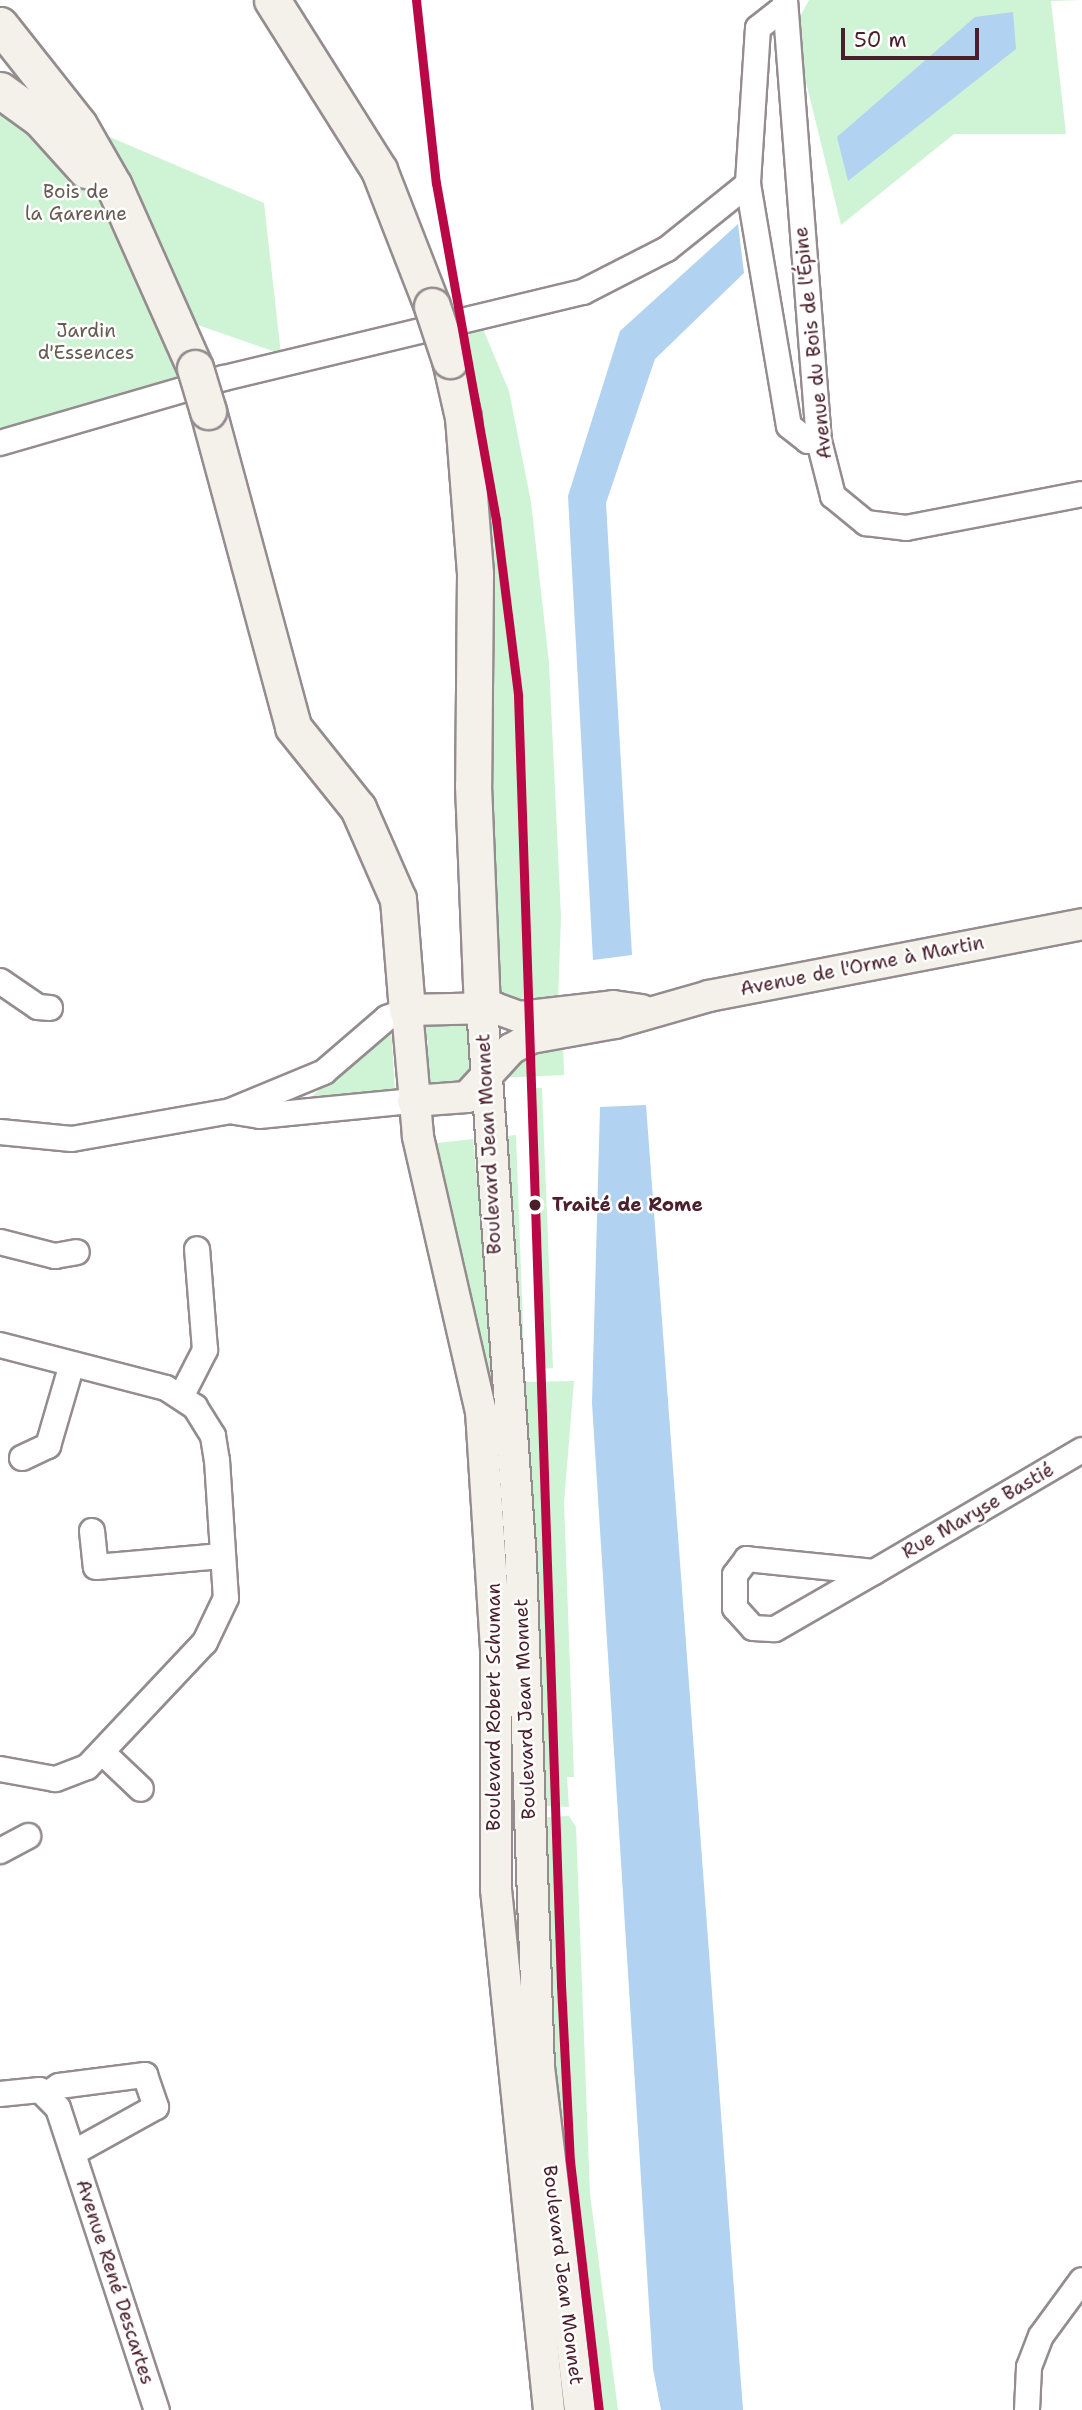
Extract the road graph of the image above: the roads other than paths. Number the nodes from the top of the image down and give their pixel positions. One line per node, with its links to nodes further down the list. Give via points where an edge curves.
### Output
1 (272, 0): 12 (highway, bridge, via 379,170 432,306 463,417 475,573 473,785)
2 (783, 5): 5 (street, via 771,11 758,28); 7 (street, Avenue du Bois de l'Épine)
3 (0, 25): 6 (highway, via 79,125)
4 (0, 90): 6 (highway, via 72,151)
5 (748, 184): 7 (street, via 789,426 808,441); 8 (street, via 667,249 583,292 224,378)
6 (127, 218): 14 (highway, bridge, via 195,368 293,727 358,808 387,866 404,928)
7 (819, 441): 9 (street, Avenue du Bois de l'Épine, via 833,496 866,523 887,528)
8 (0, 443)
9 (1082, 494)
10 (1082, 924): 15 (main road, Avenue de l'Orme à Martin)
11 (0, 981): 13 (street, via 38,1007)
12 (482, 1007): 14 (main road, Avenue de l'Orme à Martin); 15 (main road, Avenue de l'Orme à Martin, via 520,1017 613,1006); 16 (main road, Boulevard Jean Monnet)
13 (50, 1008)
14 (407, 1010): 17 (main road, Boulevard Robert Schuman); 18 (street, via 387,1018 324,1072)
15 (642, 1010): 16 (main road, Avenue de l'Orme à Martin, via 615,1023 525,1040)
16 (484, 1082): 17 (main road, Avenue de l'Orme à Martin, via 467,1097); 42 (main road, Boulevard Jean Monnet, via 521,1560 539,2067)
17 (412, 1101): 18 (street, via 259,1116); 41 (main road, Boulevard Robert Schuman, via 481,1412 496,1649 496,1889)
18 (230, 1111): 19 (street, via 72,1139)
19 (0, 1132)
20 (0, 1242): 22 (street, via 55,1256)
21 (197, 1249): 25 (street, via 205,1350)
22 (77, 1252)
23 (0, 1345): 24 (street)
24 (72, 1364): 25 (street); 27 (street, via 48,1446)
25 (181, 1395): 29 (street, via 213,1436)
26 (1082, 1450): 30 (street, Rue Maryse Bastié)
27 (22, 1458)
28 (92, 1531): 29 (street, via 96,1567)
29 (222, 1556): 31 (street, via 226,1598 215,1629)
30 (874, 1572): 30 (street, Rue Maryse Bastié, via 775,1629 753,1628 735,1608 735,1574 747,1559)
31 (103, 1753): 32 (street, via 55,1779); 33 (street)
32 (0, 1769)
33 (141, 1789)
34 (27, 1836): 35 (street)
35 (0, 1851)
36 (0, 2094): 37 (street, Avenue René Descartes)
37 (47, 2094): 38 (street, Avenue René Descartes); 38 (street, Avenue René Descartes, via 59,2086 145,2076 156,2107)
38 (73, 2153): 40 (street, Avenue René Descartes)
39 (1082, 2280): 43 (street, via 1041,2336 1029,2367)
40 (157, 2410)
41 (549, 2410)
42 (580, 2410)
43 (1027, 2410)

